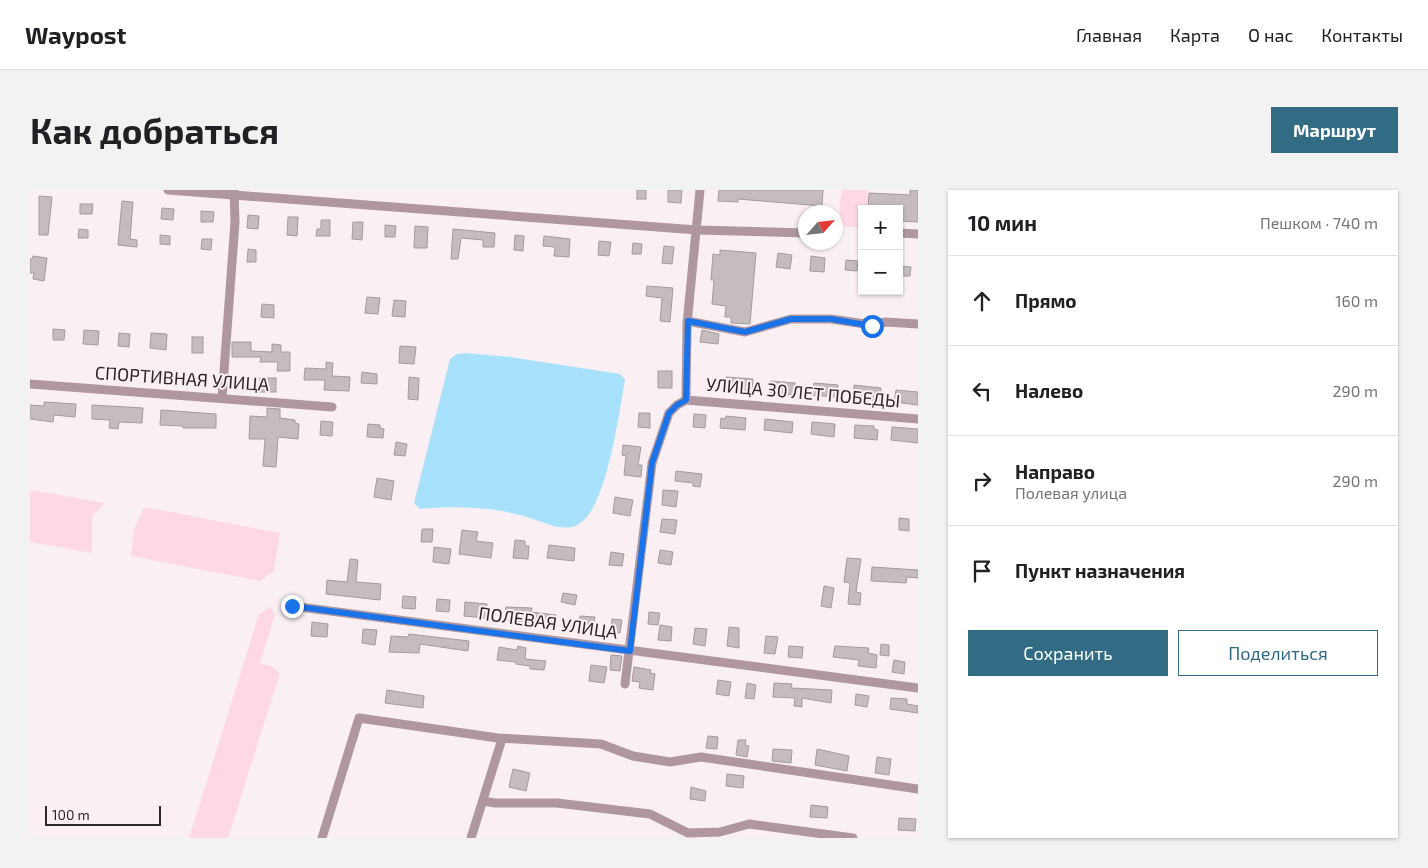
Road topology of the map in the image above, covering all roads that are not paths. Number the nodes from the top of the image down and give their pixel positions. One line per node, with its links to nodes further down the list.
1 (168, 190): 3 (street)
2 (700, 190): 4 (street)
3 (234, 192): 4 (street); 11 (street)
4 (697, 230): 5 (street); 8 (street)
5 (798, 233)
6 (903, 233): 7 (street)
7 (918, 234)
8 (688, 321): 9 (street); 12 (street)
9 (918, 324)
10 (30, 384): 11 (street, СПОРТИВНАЯ УЛИЦА)
11 (222, 398): 13 (street, СПОРТИВНАЯ УЛИЦА)
12 (686, 400): 14 (street, УЛИЦА 30 ЛЕТ ПОБЕДЫ); 16 (street)
13 (332, 407)
14 (918, 419)
15 (292, 606): 16 (street, ПОЛЕВАЯ УЛИЦА)
16 (630, 651): 17 (street); 18 (street, ПОЛЕВАЯ УЛИЦА)
17 (625, 684)
18 (918, 688)
19 (502, 739): 20 (street); 21 (street); 22 (street)
20 (918, 789)
21 (483, 801): 23 (street); 24 (street)
22 (322, 838)
23 (471, 838)
24 (853, 838)

